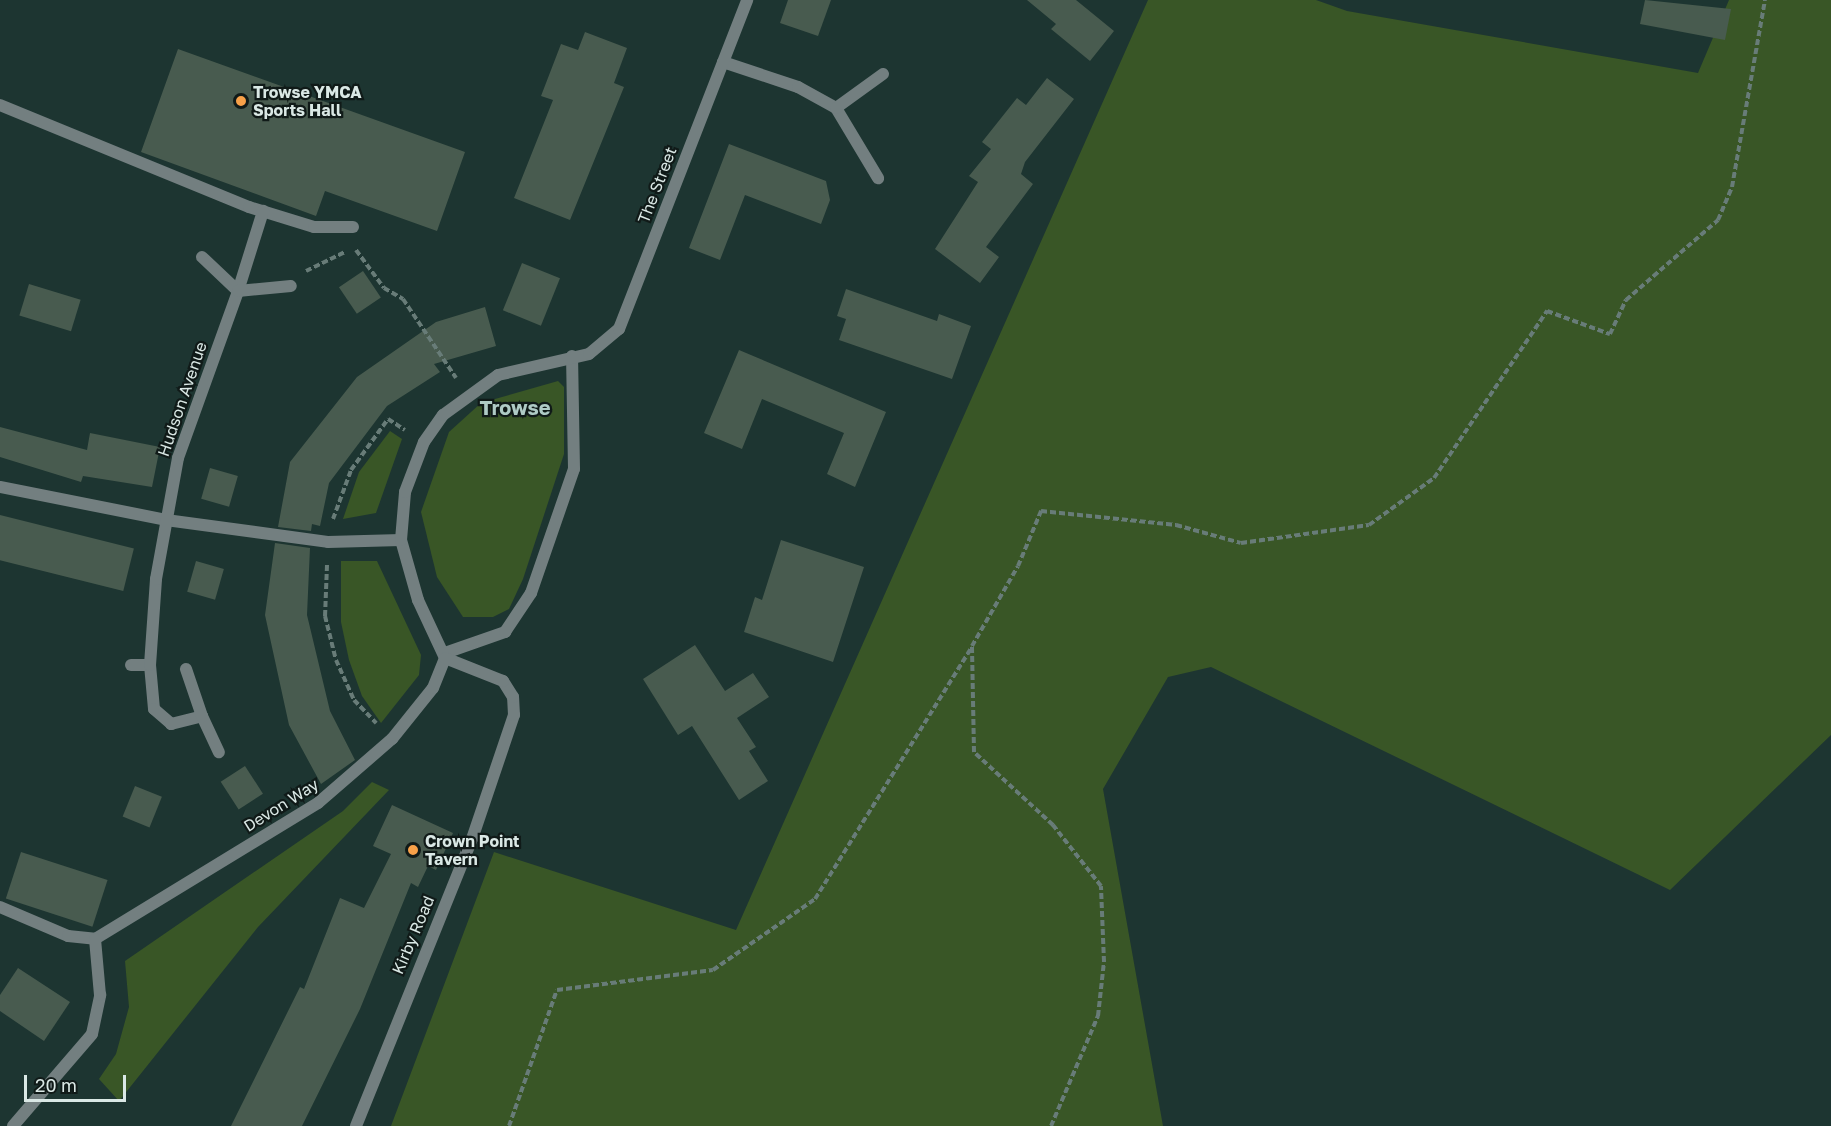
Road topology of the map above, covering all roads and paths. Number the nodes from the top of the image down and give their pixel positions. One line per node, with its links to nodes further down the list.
1 (747, 0): 3 (street, The Street)
2 (1765, 0): 18 (path)
3 (723, 62): 6 (street); 13 (street, The Street)
4 (883, 74): 6 (street)
5 (0, 105): 8 (street)
6 (836, 108): 7 (street)
7 (878, 178)
8 (263, 212): 9 (street); 12 (street, Hudson Avenue)
9 (353, 227)
10 (202, 257): 12 (street)
11 (291, 286): 12 (street); 14 (path)
12 (238, 291): 16 (street, Hudson Avenue)
13 (572, 356): 14 (street, The Street); 19 (street)
14 (466, 395): 17 (street, The Street)
15 (0, 487): 16 (street)
16 (166, 520): 17 (street); 21 (street, Hudson Avenue)
17 (401, 540): 19 (street)
18 (972, 646): 29 (path); 30 (path)
19 (445, 656): 26 (street, Devon Way); 28 (street, Kirby Road)
20 (131, 665): 21 (street)
21 (150, 665): 23 (street, Hudson Avenue)
22 (186, 669): 23 (street)
23 (202, 716): 24 (street)
24 (219, 752)
25 (0, 907): 26 (street)
26 (95, 939): 27 (street)
27 (13, 1126)
28 (356, 1126)
29 (509, 1126)
30 (1051, 1126)

